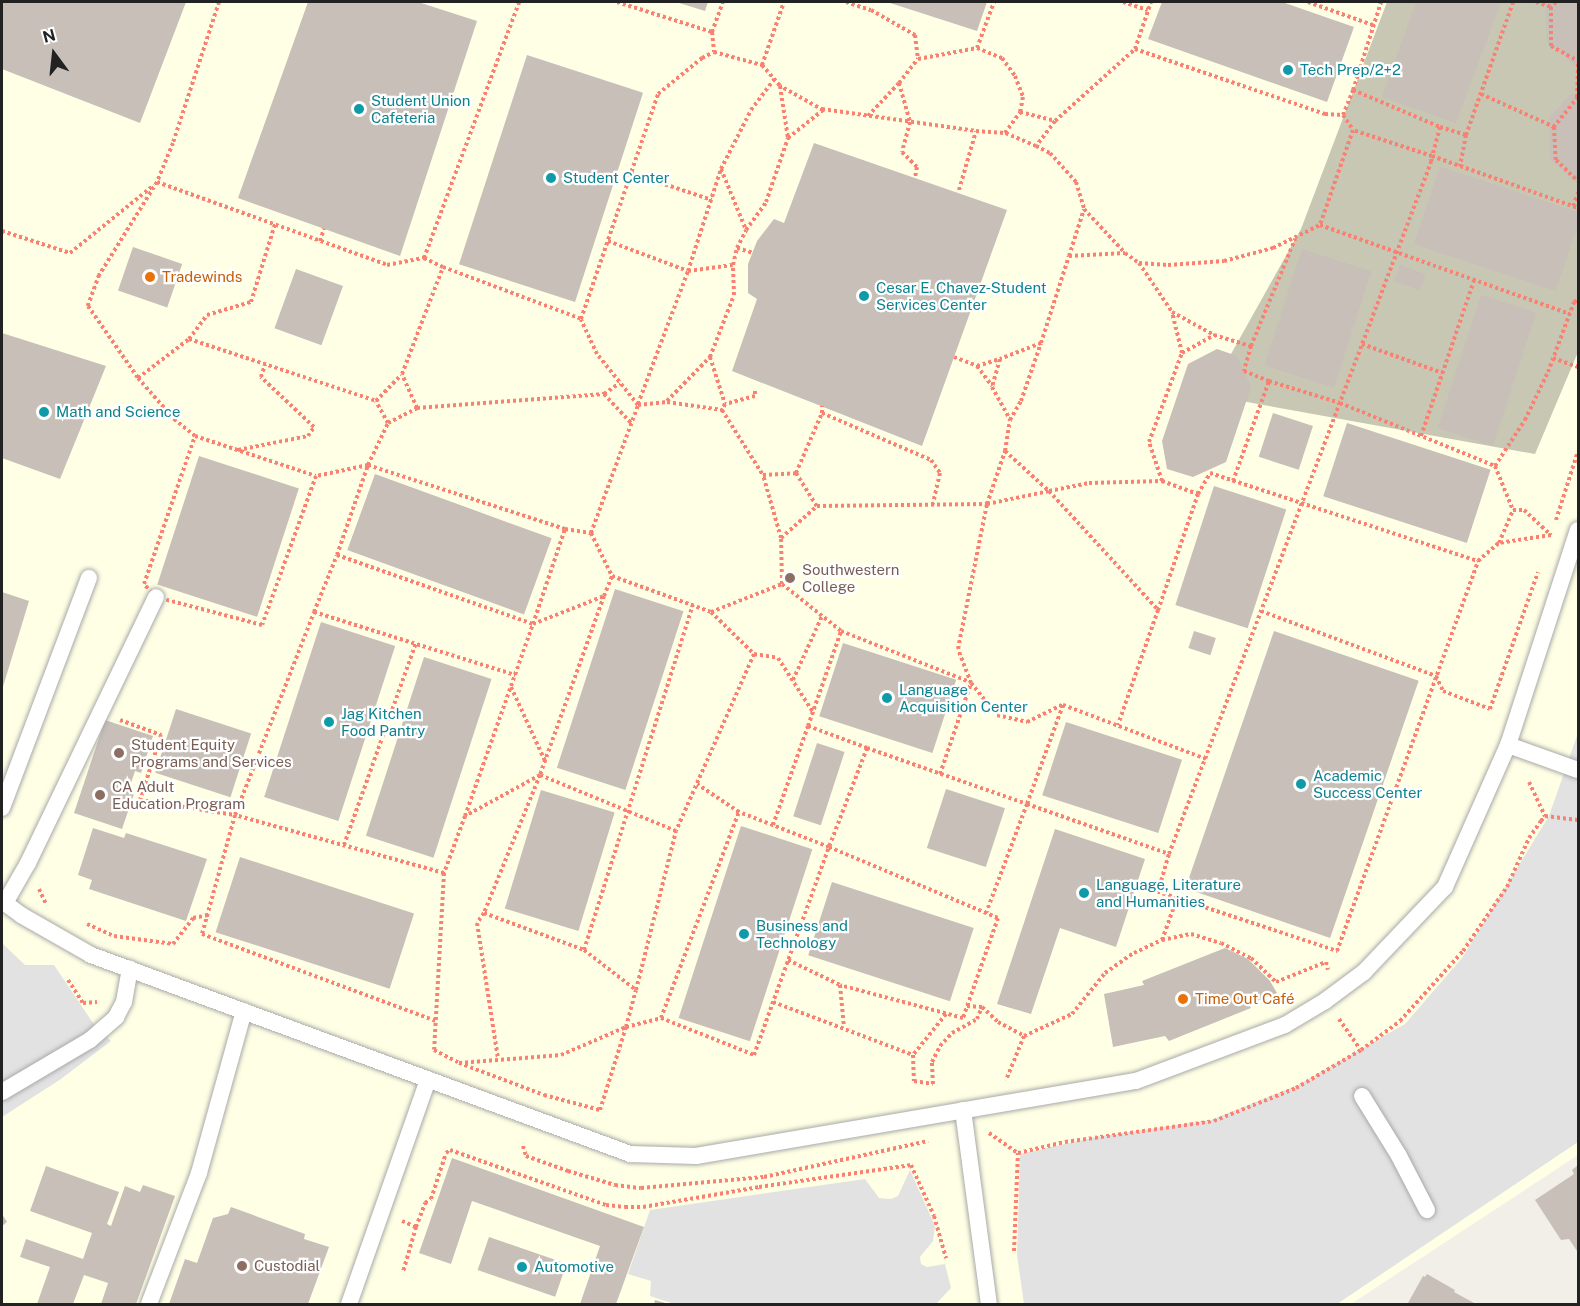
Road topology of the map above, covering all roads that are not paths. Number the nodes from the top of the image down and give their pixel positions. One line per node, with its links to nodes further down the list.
1 (1578, 530): 4 (lane)
2 (88, 578): 6 (lane)
3 (156, 597): 7 (lane)
4 (1508, 745): 5 (lane); 13 (lane)
5 (1578, 770)
6 (2, 808)
7 (3, 902): 8 (lane)
8 (129, 969): 9 (lane); 11 (lane)
9 (244, 1011): 10 (lane); 15 (lane)
10 (428, 1080): 13 (lane); 16 (lane)
11 (2, 1092)
12 (1362, 1096): 14 (lane)
13 (963, 1110): 17 (lane)
14 (1427, 1210)
15 (149, 1305)
16 (349, 1305)
17 (989, 1305)

